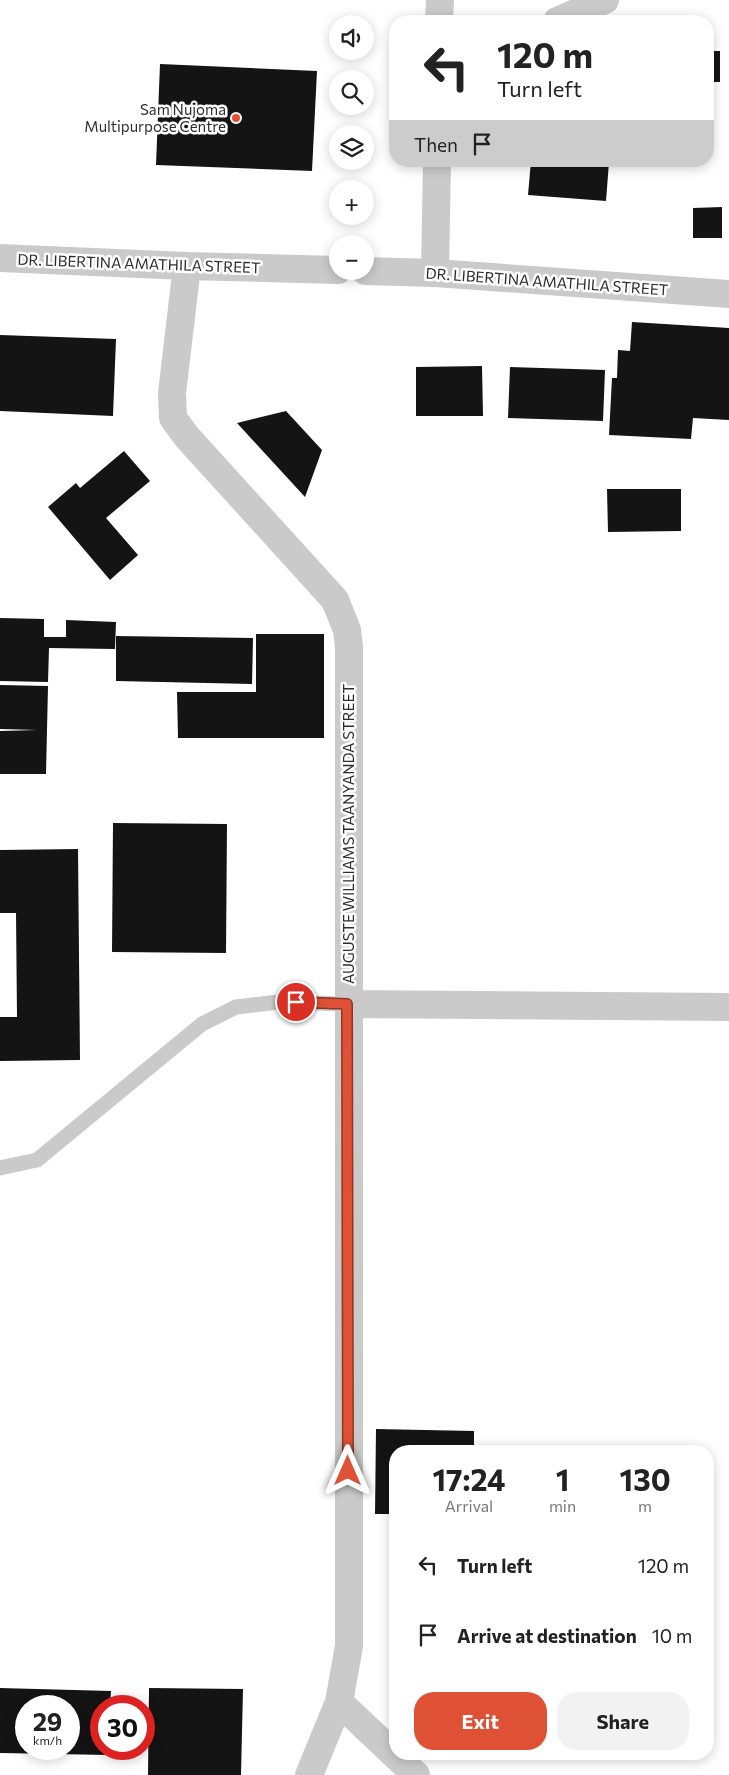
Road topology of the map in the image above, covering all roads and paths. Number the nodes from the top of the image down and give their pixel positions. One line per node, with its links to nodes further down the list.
1 (440, 0): 3 (street)
2 (605, 0): 4 (street)
3 (439, 15)
4 (571, 15)
5 (437, 167): 10 (street)
6 (0, 258): 7 (street, DR. LIBERTINA AMATHILA STREET)
7 (187, 266): 8 (street, DR. LIBERTINA AMATHILA STREET); 12 (street, AUGUSTE WILLIAMS TAANYANDA STREET)
8 (329, 270)
9 (374, 271): 10 (street, DR. LIBERTINA AMATHILA STREET)
10 (435, 273): 11 (street, DR. LIBERTINA AMATHILA STREET)
11 (729, 294)
12 (347, 1004): 13 (street); 14 (lane); 15 (street, AUGUSTE WILLIAMS TAANYANDA STREET)
13 (729, 1007)
14 (0, 1168)
15 (339, 1702): 16 (street); 18 (street, AUGUSTE WILLIAMS TAANYANDA STREET)
16 (389, 1749)
17 (400, 1760): 19 (street)
18 (309, 1775)
19 (416, 1775)

